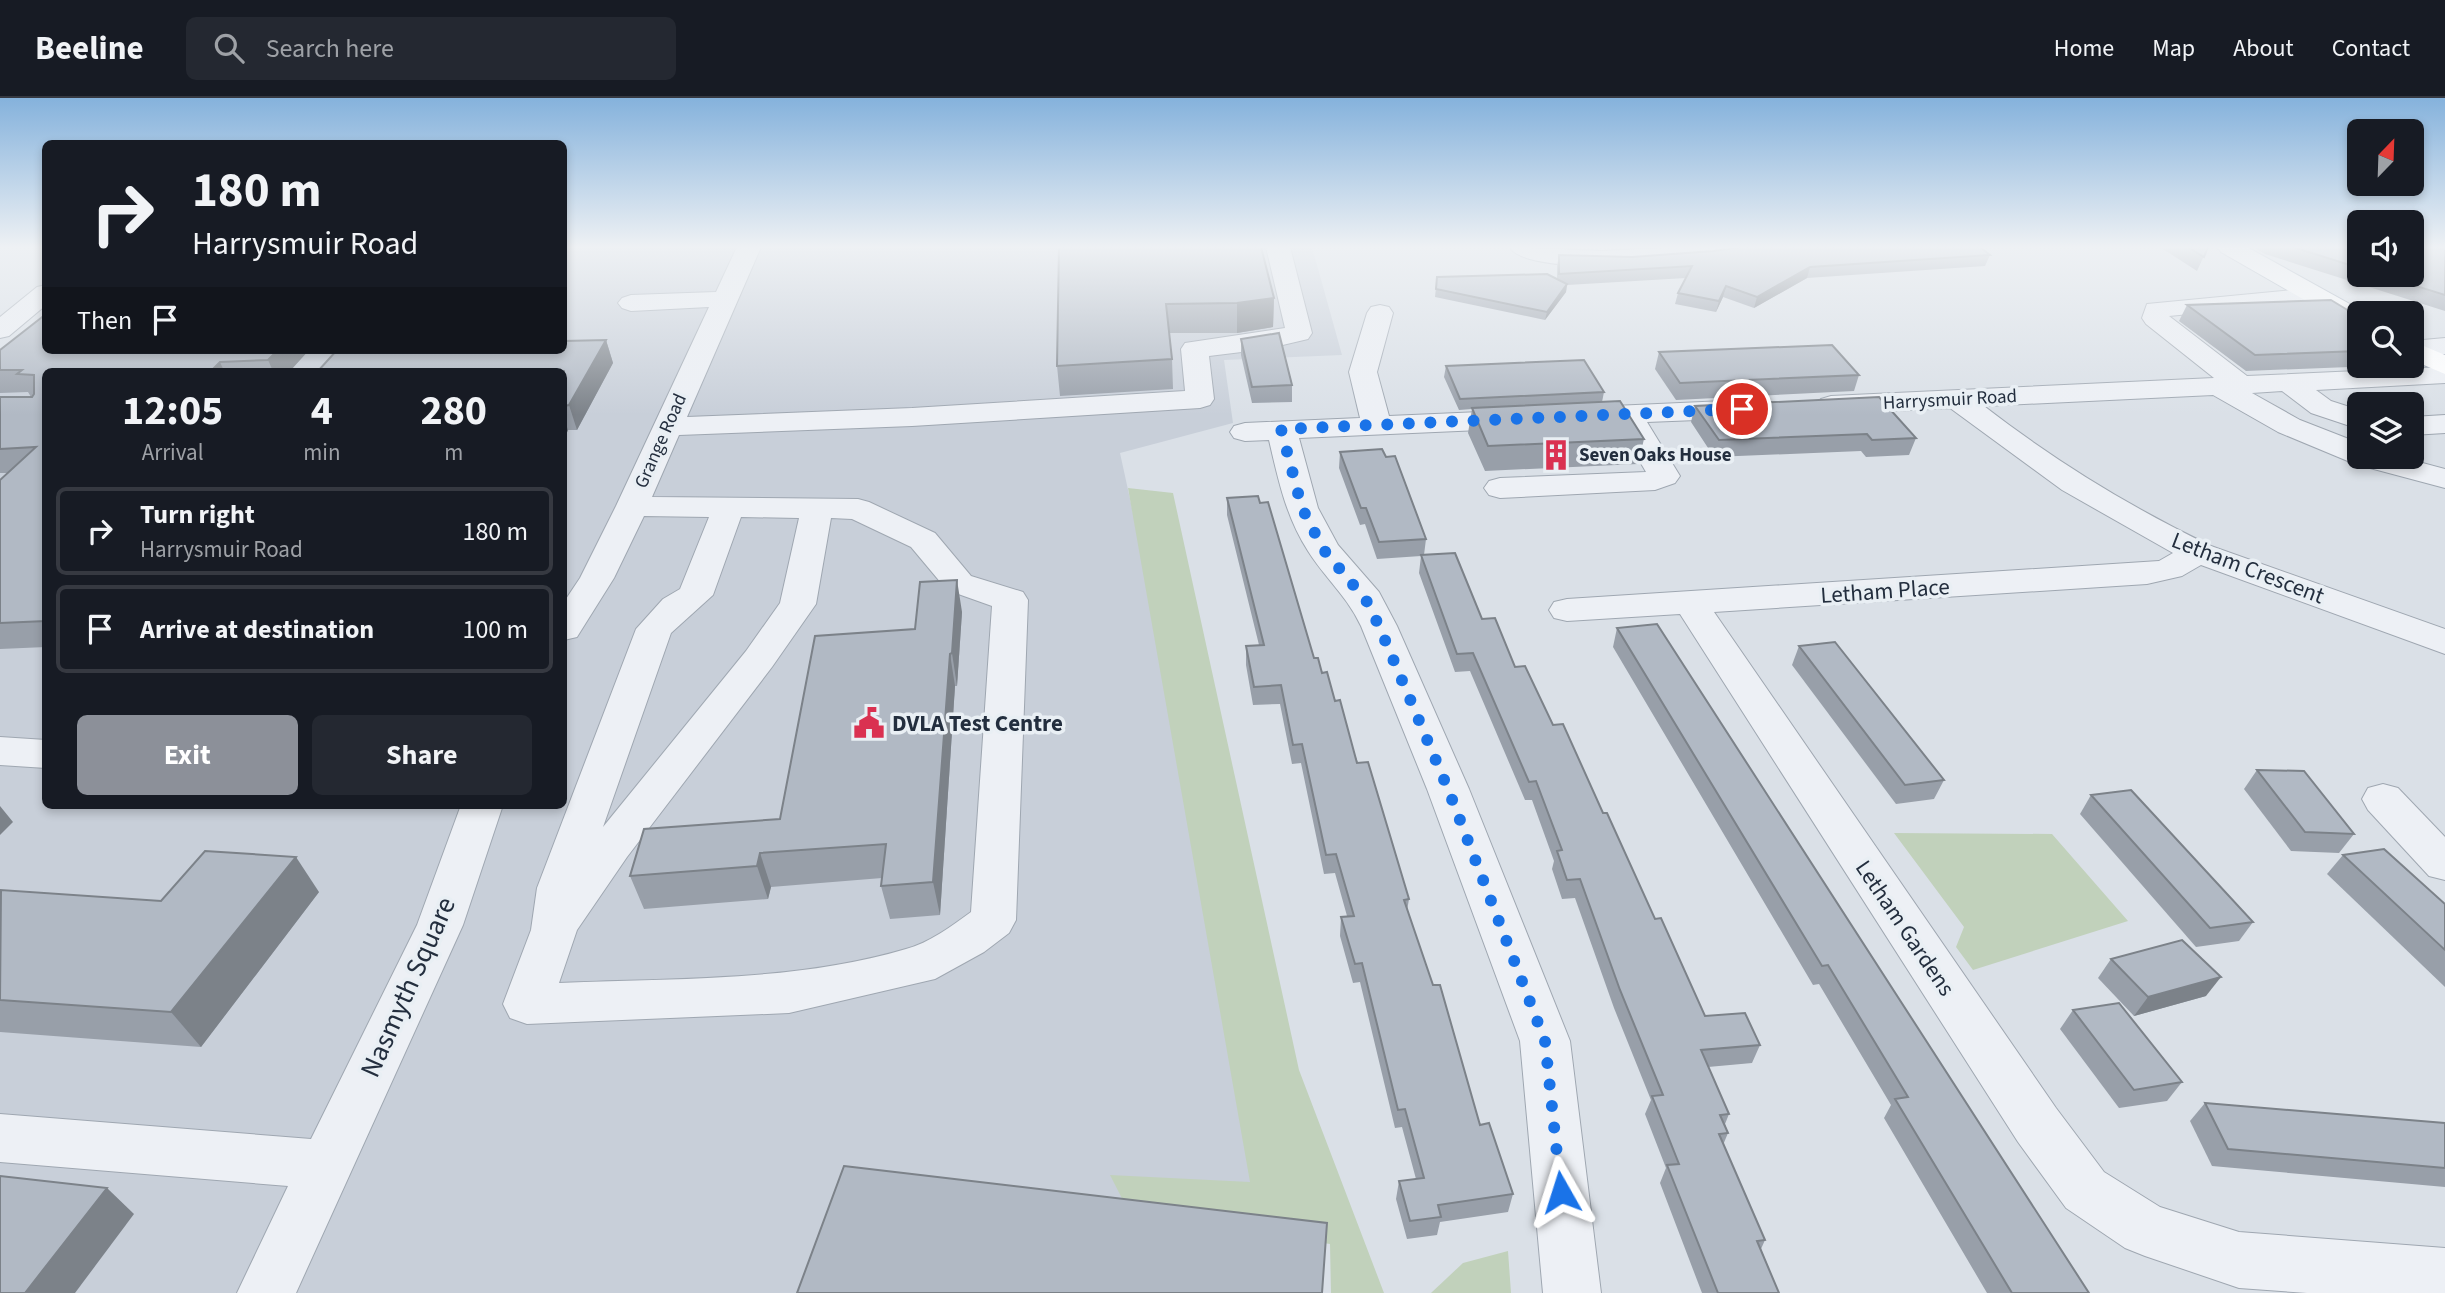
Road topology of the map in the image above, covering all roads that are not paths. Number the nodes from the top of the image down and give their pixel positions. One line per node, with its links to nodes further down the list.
1 (33, 303): 10 (street)
2 (631, 303): 3 (street)
3 (636, 303)
4 (723, 303): 26 (street, Grange Road)
5 (1292, 303): 26 (street)
6 (2232, 303): 17 (street)
7 (2327, 303): 9 (main road)
8 (1380, 313): 24 (street)
9 (2347, 314)
10 (0, 330)
11 (2445, 346): 12 (street)
12 (2424, 348)
13 (2424, 355): 14 (main road)
14 (2445, 366)
15 (2445, 375): 16 (street, Harrysmuir Road)
16 (2289, 383): 17 (street, Harrysmuir Road); 22 (street)
17 (2231, 386): 18 (street, Harrysmuir Road); 27 (street)
18 (1958, 400): 19 (street, Harrysmuir Road); 35 (street, Letham Crescent)
19 (1809, 406)
20 (1769, 408): 21 (street)
21 (1627, 413): 24 (street); 30 (street)
22 (2347, 415)
23 (2445, 424): 25 (street)
24 (1377, 425): 51 (street)
25 (2424, 425)
26 (668, 426): 31 (street, Grange Road)
27 (2347, 449)
28 (2409, 469): 29 (street)
29 (2445, 479)
30 (1500, 488)
31 (632, 506): 32 (street); 38 (street, Grange Road)
32 (729, 507): 33 (street); 39 (street)
33 (817, 509): 46 (street); 46 (street)
34 (690, 537): 39 (street)
35 (2199, 553): 36 (street, Letham Place); 40 (street, Letham Crescent)
36 (1691, 604): 37 (street, Letham Place); 49 (street, Letham Gardens)
37 (1567, 610)
38 (567, 624)
39 (654, 629): 46 (street)
40 (2445, 642)
41 (0, 751): 42 (street)
42 (42, 754)
43 (2382, 799): 45 (street)
44 (481, 809): 48 (street, Nasmyth Square)
45 (2445, 864)
46 (554, 930)
47 (0, 1138): 48 (street)
48 (327, 1165): 50 (street, Nasmyth Square)
49 (2445, 1276)
50 (266, 1293)
51 (1572, 1293)

